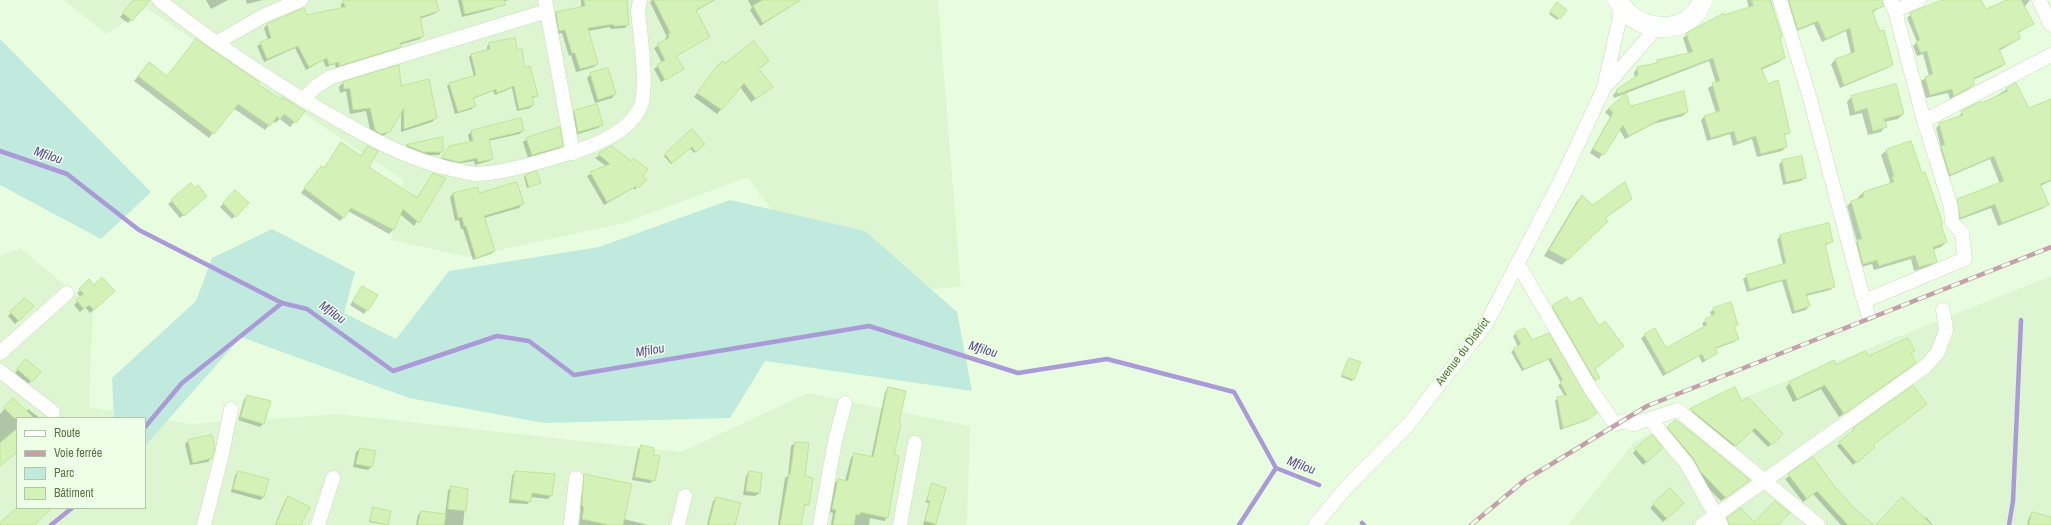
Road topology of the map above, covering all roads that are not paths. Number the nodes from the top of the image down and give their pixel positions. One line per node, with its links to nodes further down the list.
1 (159, 0): 13 (street)
2 (301, 0): 13 (street)
3 (640, 0): 18 (street)
4 (1780, 0): 17 (street)
5 (1919, 0): 10 (street)
6 (2039, 0): 11 (street)
7 (1703, 1): 12 (main road)
8 (1620, 4): 12 (main road); 15 (street, Avenue du District)
9 (546, 5): 16 (street); 18 (street)
10 (1892, 6): 17 (street)
11 (2051, 25)
12 (1657, 27): 15 (street, Avenue du District)
13 (216, 43): 16 (street)
14 (2051, 55): 17 (street)
15 (1604, 88): 19 (street, Avenue du District)
16 (303, 100): 18 (street)
17 (1924, 121)
18 (573, 153)
19 (1518, 264): 27 (street); 40 (street, Avenue du District)
20 (67, 293): 22 (street)
21 (1943, 310): 31 (street)
22 (0, 352)
23 (0, 371): 26 (street)
24 (845, 403): 38 (street)
25 (231, 409): 34 (street)
26 (54, 412)
27 (1650, 419): 31 (street); 33 (street)
28 (915, 443): 39 (street)
29 (333, 478): 35 (street)
30 (576, 478): 36 (street)
31 (1764, 480): 33 (street); 42 (street)
32 (685, 496): 37 (street)
33 (1719, 520): 41 (street)
34 (204, 525)
35 (318, 525)
36 (571, 525)
37 (678, 525)
38 (820, 525)
39 (900, 525)
40 (1315, 525)
41 (1702, 525)
42 (1818, 525)

